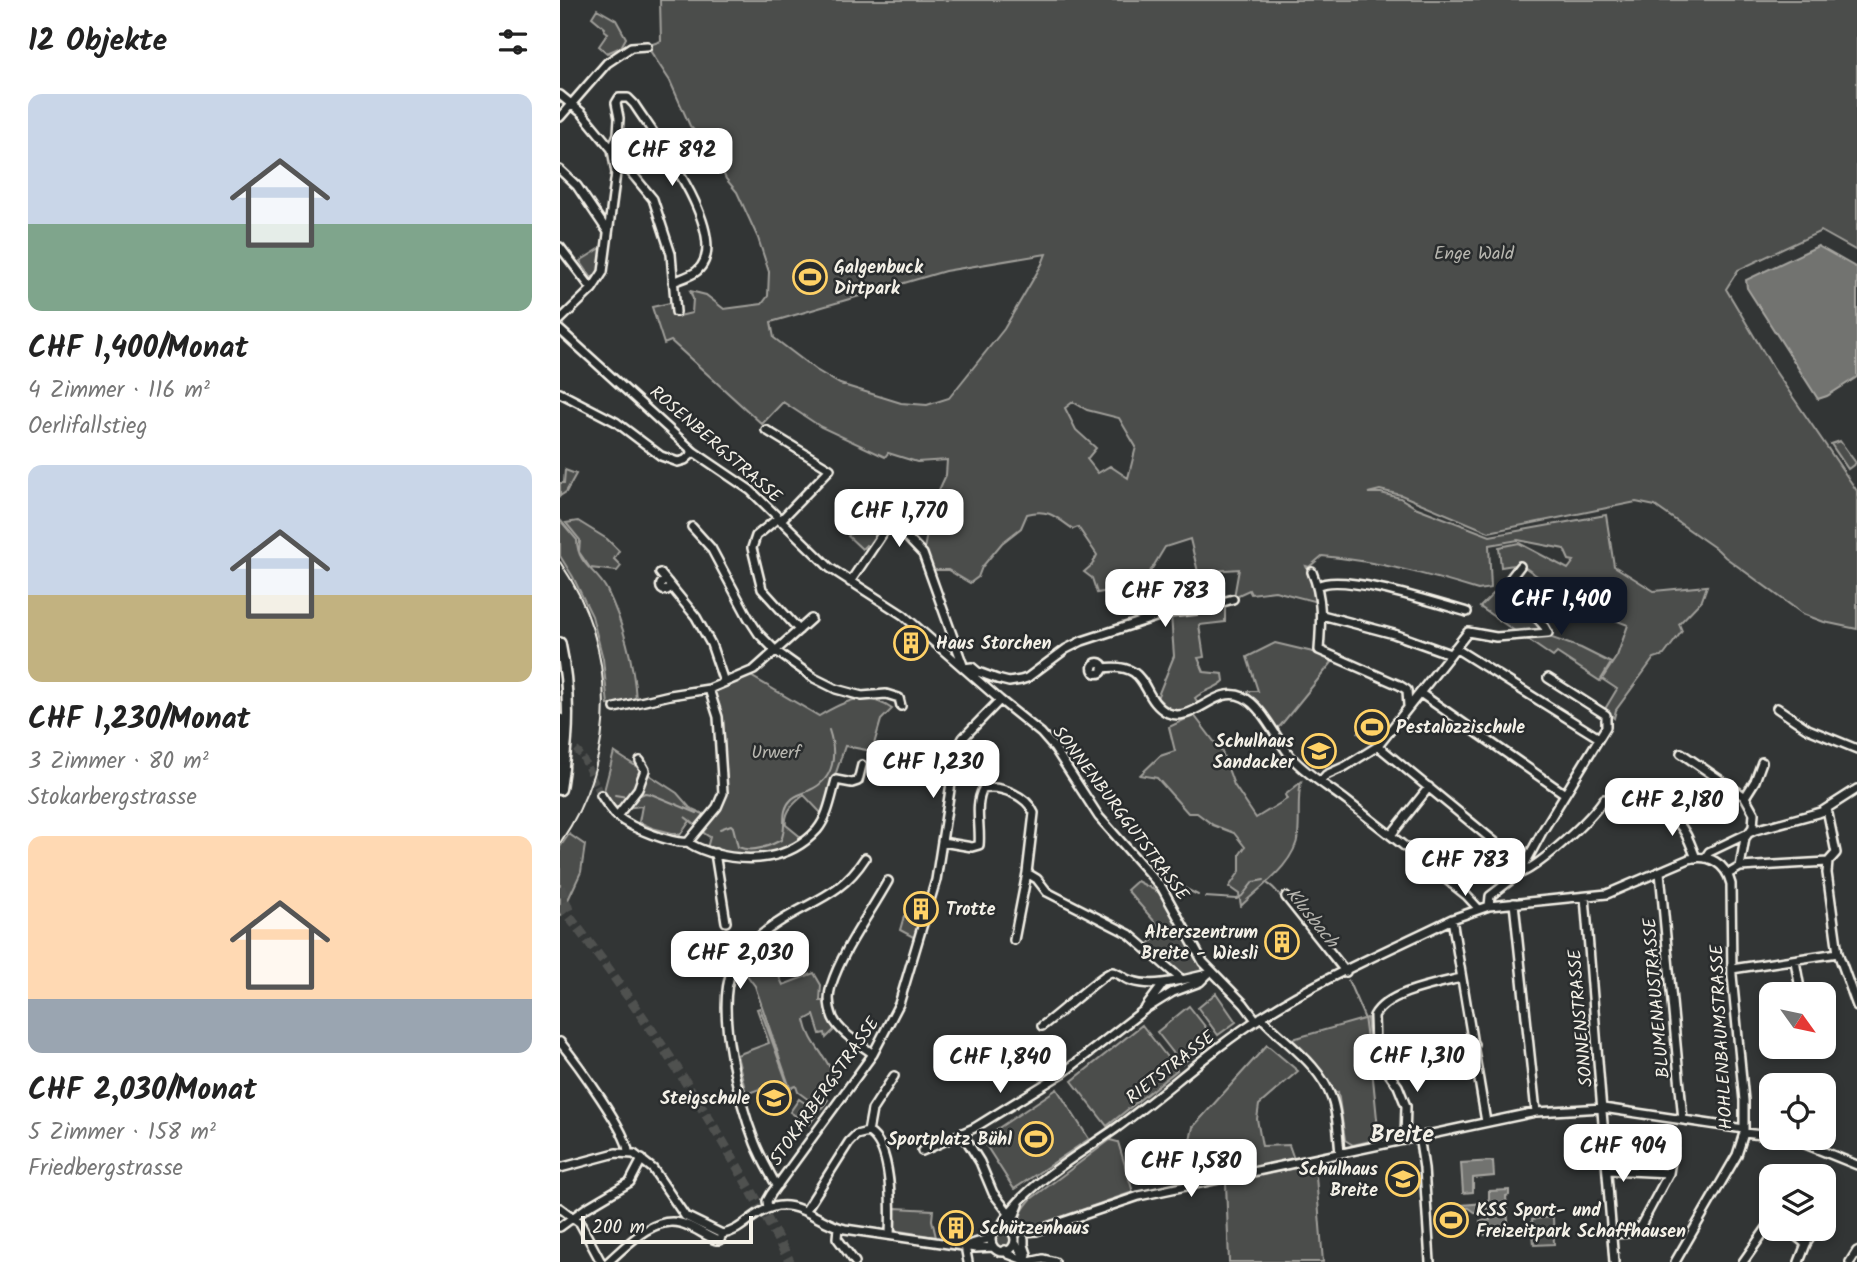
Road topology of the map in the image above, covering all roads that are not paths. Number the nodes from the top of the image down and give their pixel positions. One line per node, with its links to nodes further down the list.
1 (647, 46): 3 (street)
2 (560, 95): 3 (street)
3 (572, 104): 4 (street); 5 (street)
4 (560, 117)
5 (612, 149): 7 (street); 9 (street); 9 (street)
6 (560, 170): 7 (street)
7 (608, 232): 10 (street)
8 (560, 247): 10 (street)
9 (673, 282): 11 (street)
10 (592, 289): 12 (street)
11 (676, 312)
12 (560, 320)
13 (560, 330): 16 (street, ROSENBERGSTRASSE)
14 (560, 393): 16 (street)
15 (766, 430): 17 (street)
16 (694, 452): 17 (street, ROSENBERGSTRASSE)
17 (779, 520): 22 (street, ROSENBERGSTRASSE); 28 (street)
18 (692, 527): 30 (street)
19 (1520, 566): 31 (street)
20 (1312, 572): 23 (street)
21 (660, 573): 36 (street)
22 (850, 582): 33 (street); 33 (street)
23 (1318, 586): 25 (street); 26 (street)
24 (1233, 599): 33 (street)
25 (1467, 612)
26 (1322, 615): 31 (street); 38 (street)
27 (811, 619): 28 (street)
28 (799, 630): 30 (street)
29 (560, 643): 32 (main road)
30 (776, 651): 36 (street); 41 (street)
31 (1452, 651): 39 (street); 47 (street)
32 (561, 653): 49 (main road)
33 (964, 668): 40 (street)
34 (1103, 668): 56 (street)
35 (1548, 678): 47 (street)
36 (724, 682): 37 (street)
37 (709, 689): 43 (street); 67 (street)
38 (1407, 690): 39 (street); 42 (street)
39 (1421, 693): 42 (street); 60 (street)
40 (1000, 701): 68 (street, STOKARBERGSTRASSE); 91 (street, SONNENBURGGUTSTRASSE)
41 (901, 706)
42 (1408, 707): 48 (street)
43 (615, 708)
44 (1777, 708): 50 (street)
45 (560, 719): 46 (main road)
46 (560, 726): 49 (main road)
47 (1599, 738): 60 (street)
48 (1378, 746): 56 (street); 57 (street)
49 (571, 748): 55 (main road)
50 (1857, 749)
51 (1681, 753): 62 (street)
52 (640, 761): 64 (street)
53 (1762, 762): 62 (street)
54 (862, 765): 69 (street)
55 (563, 768): 58 (highway)
56 (1317, 778): 66 (street)
57 (1429, 787): 66 (street); 75 (street)
58 (560, 789)
59 (1857, 789): 63 (street)
60 (1565, 794): 75 (street)
61 (601, 795): 64 (street)
62 (1745, 797): 65 (street)
63 (1827, 809): 65 (street); 73 (street)
64 (617, 816): 67 (street)
65 (1749, 833): 72 (street); 74 (street)
66 (1391, 835): 84 (street)
67 (688, 842): 69 (street)
68 (942, 842): 77 (street); 103 (street, STOKARBERGSTRASSE)
69 (715, 853): 86 (street)
70 (865, 858): 126 (street)
71 (1696, 858): 72 (street); 75 (street); 76 (street, RIETSTRASSE)
72 (1705, 858): 78 (street)
73 (1828, 862): 74 (street); 88 (street)
74 (1740, 867): 78 (street)
75 (1522, 869): 83 (street)
76 (1661, 872): 81 (street, RIETSTRASSE); 108 (street, BLUMENAUSTRASSE)
77 (1027, 873): 87 (street); 94 (street)
78 (1728, 874): 90 (street, HOHLENBAUMSTRASSE)
79 (888, 881): 103 (street)
80 (1286, 897): 92 (street)
81 (1585, 897): 82 (street, RIETSTRASSE); 106 (street, SONNENSTRASSE)
82 (1514, 903): 83 (street, RIETSTRASSE); 107 (street)
83 (1489, 905): 84 (street, RIETSTRASSE)
84 (1478, 908): 85 (street, RIETSTRASSE)
85 (1452, 919): 92 (street, RIETSTRASSE); 93 (street)
86 (726, 922)
87 (1014, 940)
88 (1838, 953): 89 (street); 97 (street)
89 (1795, 961): 90 (street); 95 (street)
90 (1732, 969): 110 (street, HOHLENBAUMSTRASSE)
91 (1210, 972): 94 (street); 98 (street); 99 (street, SONNENBURGGUTSTRASSE)
92 (1346, 972): 99 (street, RIETSTRASSE)
93 (1461, 978): 102 (street); 104 (street)
94 (1182, 980): 96 (street)
95 (1799, 982)
96 (1164, 983): 98 (street); 100 (street)
97 (1857, 1006)
98 (1144, 1010): 112 (street)
99 (1259, 1019): 120 (street, SONNENBURGGUTSTRASSE); 127 (street, RIETSTRASSE)
100 (1042, 1026)
101 (560, 1042): 119 (street)
102 (1474, 1044): 104 (street); 109 (street)
103 (873, 1054): 126 (street, STOKARBERGSTRASSE)
104 (1381, 1063): 116 (street)
105 (894, 1076): 111 (street)
106 (1603, 1108): 107 (street); 108 (street); 124 (street, SONNENSTRASSE)
107 (1536, 1112): 109 (street)
108 (1683, 1120): 110 (street)
109 (1486, 1122): 114 (street)
110 (1744, 1131): 113 (street); 158 (street, HOHLENBAUMSTRASSE)
111 (868, 1132): 130 (street); 139 (street)
112 (962, 1133): 118 (street); 131 (street)
113 (1759, 1134)
114 (1419, 1136): 116 (street); 156 (street)
115 (1670, 1138): 125 (street)
116 (1405, 1139): 120 (street)
117 (1820, 1150): 122 (street)
118 (922, 1151)
119 (628, 1153): 121 (street); 123 (street)
120 (1340, 1153): 136 (street)
121 (642, 1159): 132 (street); 137 (street)
122 (1857, 1165)
123 (560, 1168)
124 (1608, 1170): 125 (street); 138 (street, SONNENSTRASSE)
125 (1669, 1173): 138 (street)
126 (778, 1185): 129 (street, STOKARBERGSTRASSE)
127 (1021, 1200): 131 (street, RIETSTRASSE); 140 (street)
128 (560, 1208): 132 (street)
129 (768, 1208): 130 (street); 137 (street)
130 (806, 1210): 134 (street)
131 (1008, 1212): 135 (street)
132 (573, 1217): 133 (street); 151 (street)
133 (560, 1227)
134 (838, 1227): 139 (street); 153 (street)
135 (1000, 1229): 140 (street); 145 (street)
136 (1036, 1231): 140 (street); 141 (street)
137 (722, 1234): 152 (street)
138 (1612, 1234): 157 (street, SONNENSTRASSE)
139 (890, 1235): 147 (street)
140 (1014, 1237): 141 (street); 148 (street); 150 (street)
141 (1024, 1239): 150 (street)
142 (1759, 1239): 159 (street)
143 (1802, 1241): 146 (street)
144 (1808, 1241): 146 (street)
145 (992, 1243): 147 (street); 148 (street)
146 (1806, 1244): 160 (street)
147 (965, 1246): 154 (street)
148 (1004, 1250): 150 (street)
149 (1857, 1251): 161 (street)
150 (1029, 1260): 155 (street)
151 (601, 1262)
152 (608, 1262)
153 (855, 1262)
154 (968, 1262)
155 (1055, 1262)
156 (1430, 1262)
157 (1614, 1262)
158 (1675, 1262)
159 (1743, 1262)
160 (1799, 1262)
161 (1850, 1262)

